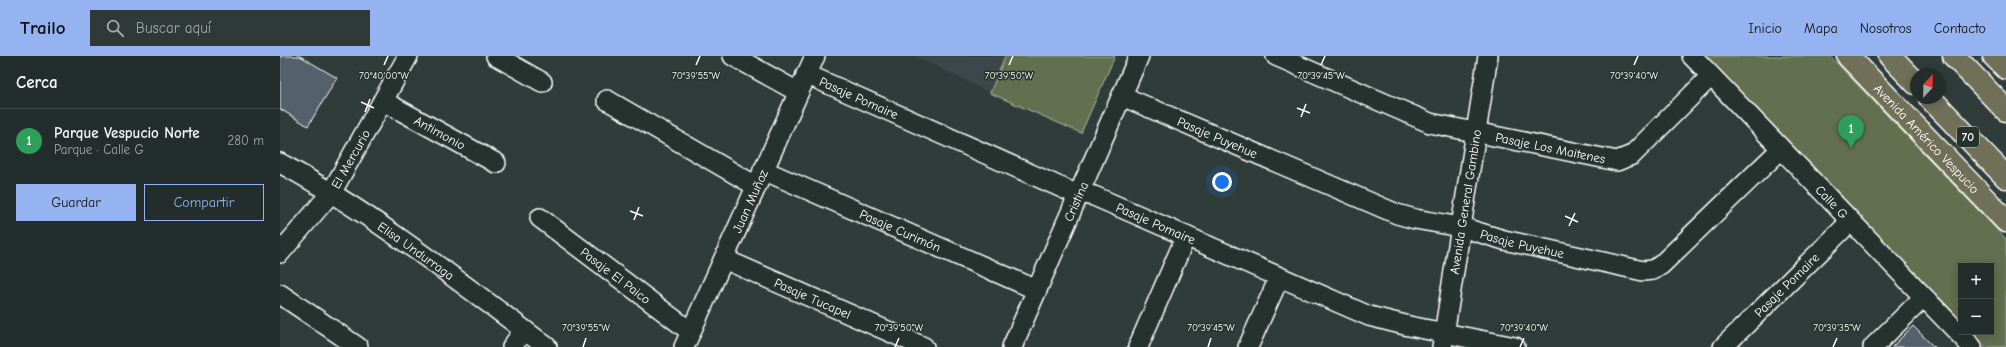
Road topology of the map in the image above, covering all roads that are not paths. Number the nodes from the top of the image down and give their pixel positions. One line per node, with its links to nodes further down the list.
1 (408, 56): 21 (street, El Mercurio)
2 (496, 56): 17 (street)
3 (733, 56): 18 (street)
4 (815, 56): 14 (street, Juan Muñoz)
5 (1139, 56): 19 (street, Cristina)
6 (1276, 56): 24 (street, Pasaje Los Maitenes)
7 (1488, 56): 24 (street, Avenida General Gambino)
8 (1692, 56): 15 (street, Calle G)
9 (1848, 56): 33 (main road, Avenida Américo Vespucio)
10 (1890, 56): 16 (main road)
11 (1954, 56): 23 (main road)
12 (1994, 56): 13 (main road)
13 (2006, 68)
14 (806, 74): 18 (street, Juan Muñoz); 31 (street, Pasaje Pomaire)
15 (1711, 76): 24 (street, Pasaje Los Maitenes); 25 (street, Calle G)
16 (1910, 77)
17 (542, 82)
18 (798, 92): 29 (street, Juan Muñoz)
19 (1122, 96): 31 (street, Cristina); 35 (street, Pasaje Puyehue)
20 (607, 100): 29 (street, Pasaje Curimón)
21 (383, 101): 27 (street, Antimonio); 30 (street, El Mercurio)
22 (1936, 104): 28 (main road, 70)
23 (2006, 110)
24 (1476, 133): 35 (street, Avenida General Gambino)
25 (1780, 150): 34 (street, Calle G); 35 (street, Pasaje Puyehue)
26 (280, 163): 30 (street, Elisa Undurraga)
27 (496, 163)
28 (2006, 177)
29 (760, 178): 38 (street, Juan Muñoz); 40 (street, Pasaje Curimón)
30 (332, 193): 37 (street, El Mercurio); 43 (street, Elisa Undurraga)
31 (1079, 193): 36 (street, Pasaje Pomaire); 40 (street, Cristina)
32 (540, 218): 45 (street, Pasaje El Paico)
33 (2006, 221)
34 (1850, 222): 42 (street, Calle G); 54 (street, Pasaje Pomaire)
35 (1461, 227): 44 (street, Avenida General Gambino)
36 (1186, 236): 39 (street, Pasaje Pomaire); 51 (street)
37 (280, 253)
38 (724, 259): 45 (street, Juan Muñoz); 49 (street, Pasaje Tucapel)
39 (1279, 278): 44 (street, Pasaje Pomaire); 52 (street)
40 (1037, 290): 50 (street, Cristina)
41 (280, 294): 46 (street)
42 (1924, 298): 55 (street); 56 (street, Calle G)
43 (524, 330): 47 (street); 48 (street, Elisa Undurraga)
44 (1443, 339): 53 (street, Pasaje Pomaire)
45 (688, 343)
46 (358, 347)
47 (512, 347)
48 (547, 347)
49 (924, 347)
50 (1012, 347)
51 (1138, 347)
52 (1248, 347)
53 (1515, 347)
54 (1723, 347)
55 (1873, 347)
56 (1972, 347)

